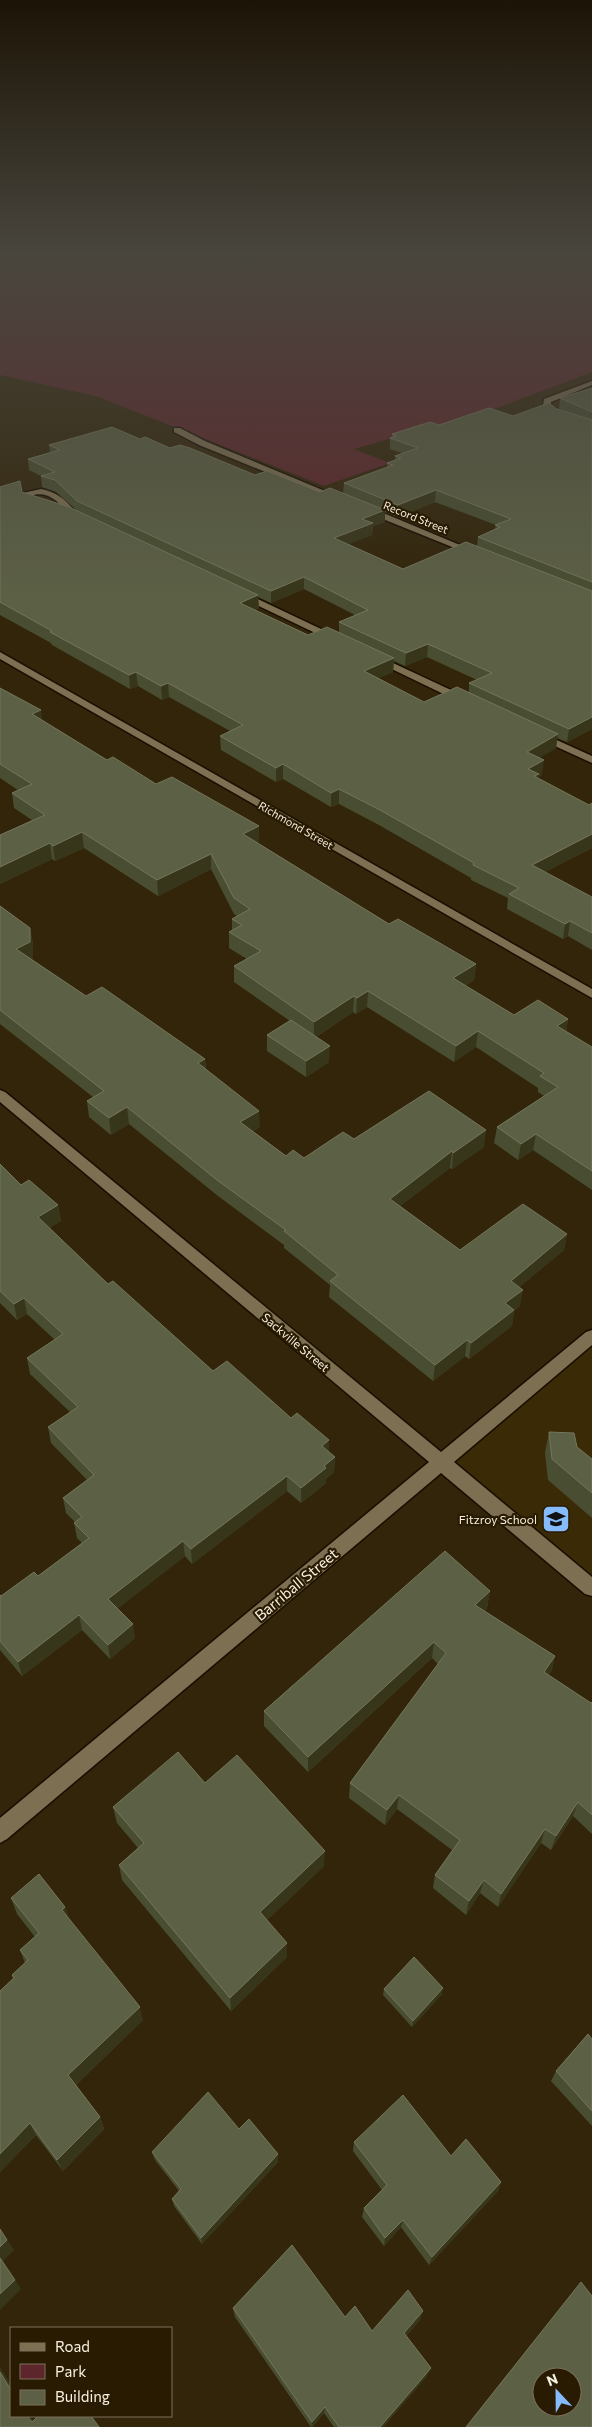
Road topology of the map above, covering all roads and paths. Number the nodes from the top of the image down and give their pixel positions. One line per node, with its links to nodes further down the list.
1 (592, 382): 2 (street)
2 (592, 428)
3 (177, 430): 4 (street)
4 (347, 501)
5 (356, 505): 8 (street, Record Street)
6 (47, 509): 7 (street)
7 (60, 512)
8 (483, 556)
9 (235, 592): 10 (street)
10 (342, 642)
11 (0, 655): 16 (street, Richmond Street)
12 (369, 655): 13 (street)
13 (476, 705)
14 (530, 730): 15 (street)
15 (592, 760)
16 (592, 994)
17 (0, 1095): 19 (street, Sackville Street)
18 (592, 1336): 19 (street, Barriball Street)
19 (442, 1462): 20 (street, Sackville Street); 21 (street, Barriball Street)
20 (592, 1588)
21 (0, 1832)

